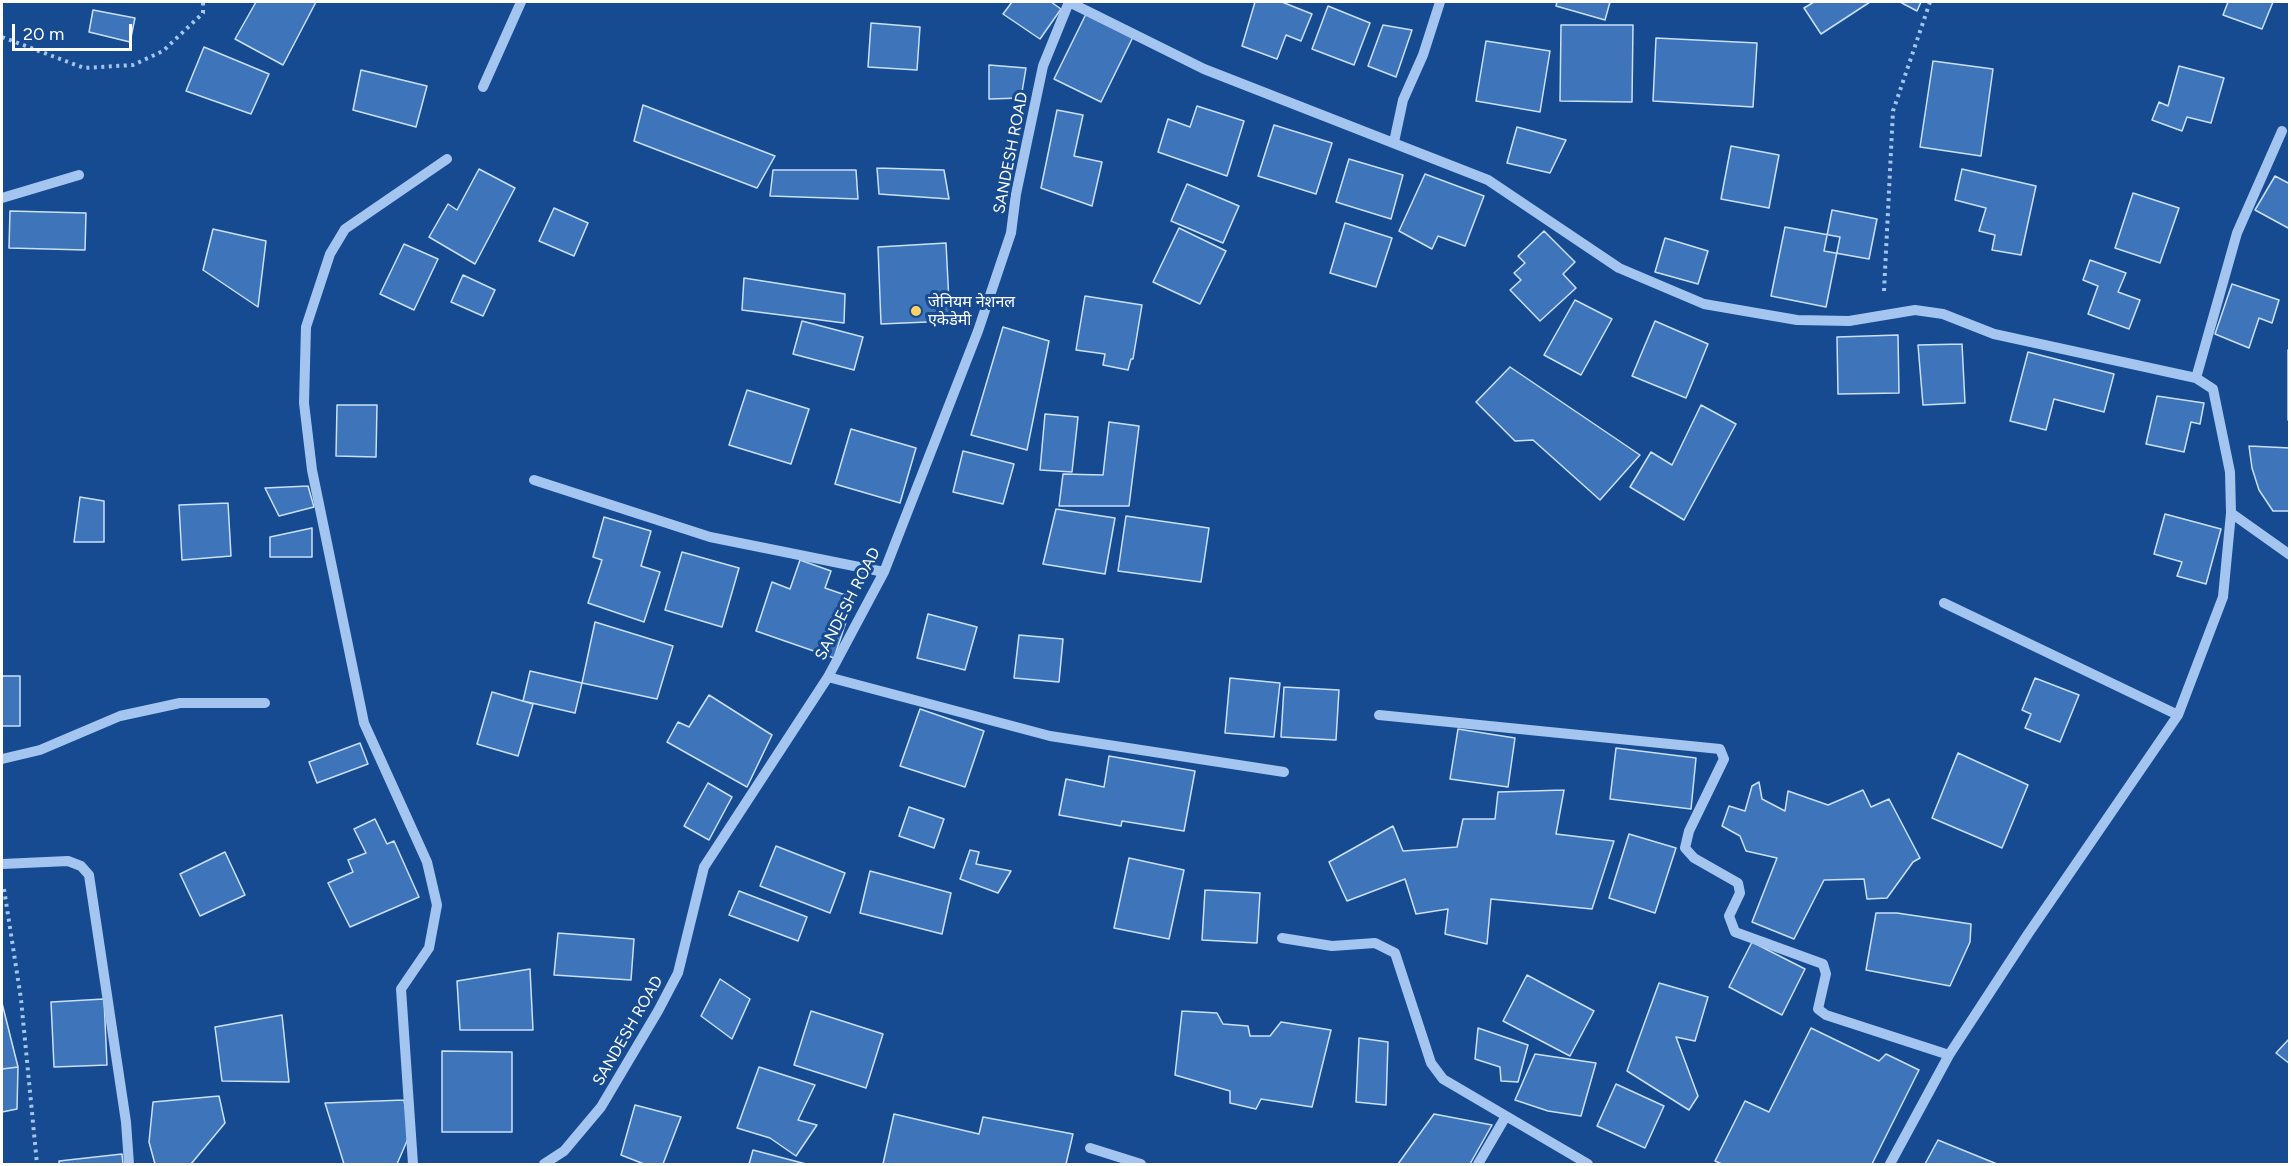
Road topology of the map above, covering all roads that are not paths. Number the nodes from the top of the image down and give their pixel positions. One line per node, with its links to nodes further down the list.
1 (521, 2): 4 (street)
2 (1069, 2): 6 (street); 14 (street, SANDESH ROAD)
3 (1440, 2): 6 (street)
4 (483, 87)
5 (2282, 131): 10 (street)
6 (1394, 142): 10 (street)
7 (447, 159): 29 (street)
8 (79, 175): 9 (street)
9 (2, 198)
10 (2196, 378): 12 (street)
11 (534, 480): 14 (street)
12 (2231, 513): 13 (street); 19 (street)
13 (2289, 555)
14 (884, 572): 16 (street, SANDESH ROAD)
15 (1944, 603): 19 (street)
16 (828, 677): 21 (street); 30 (street, SANDESH ROAD)
17 (265, 703): 20 (street)
18 (1379, 715): 24 (street)
19 (2178, 715): 24 (street)
20 (2, 759)
21 (1284, 772)
22 (2, 864): 28 (street)
23 (1282, 938): 25 (street)
24 (1949, 1055): 34 (street)
25 (1506, 1116): 32 (street); 33 (street)
26 (1090, 1148): 27 (street)
27 (1128, 1162): 31 (street)
28 (129, 1164)
29 (413, 1164)
30 (544, 1164)
31 (1141, 1164)
32 (1478, 1164)
33 (1588, 1164)
34 (1890, 1164)

